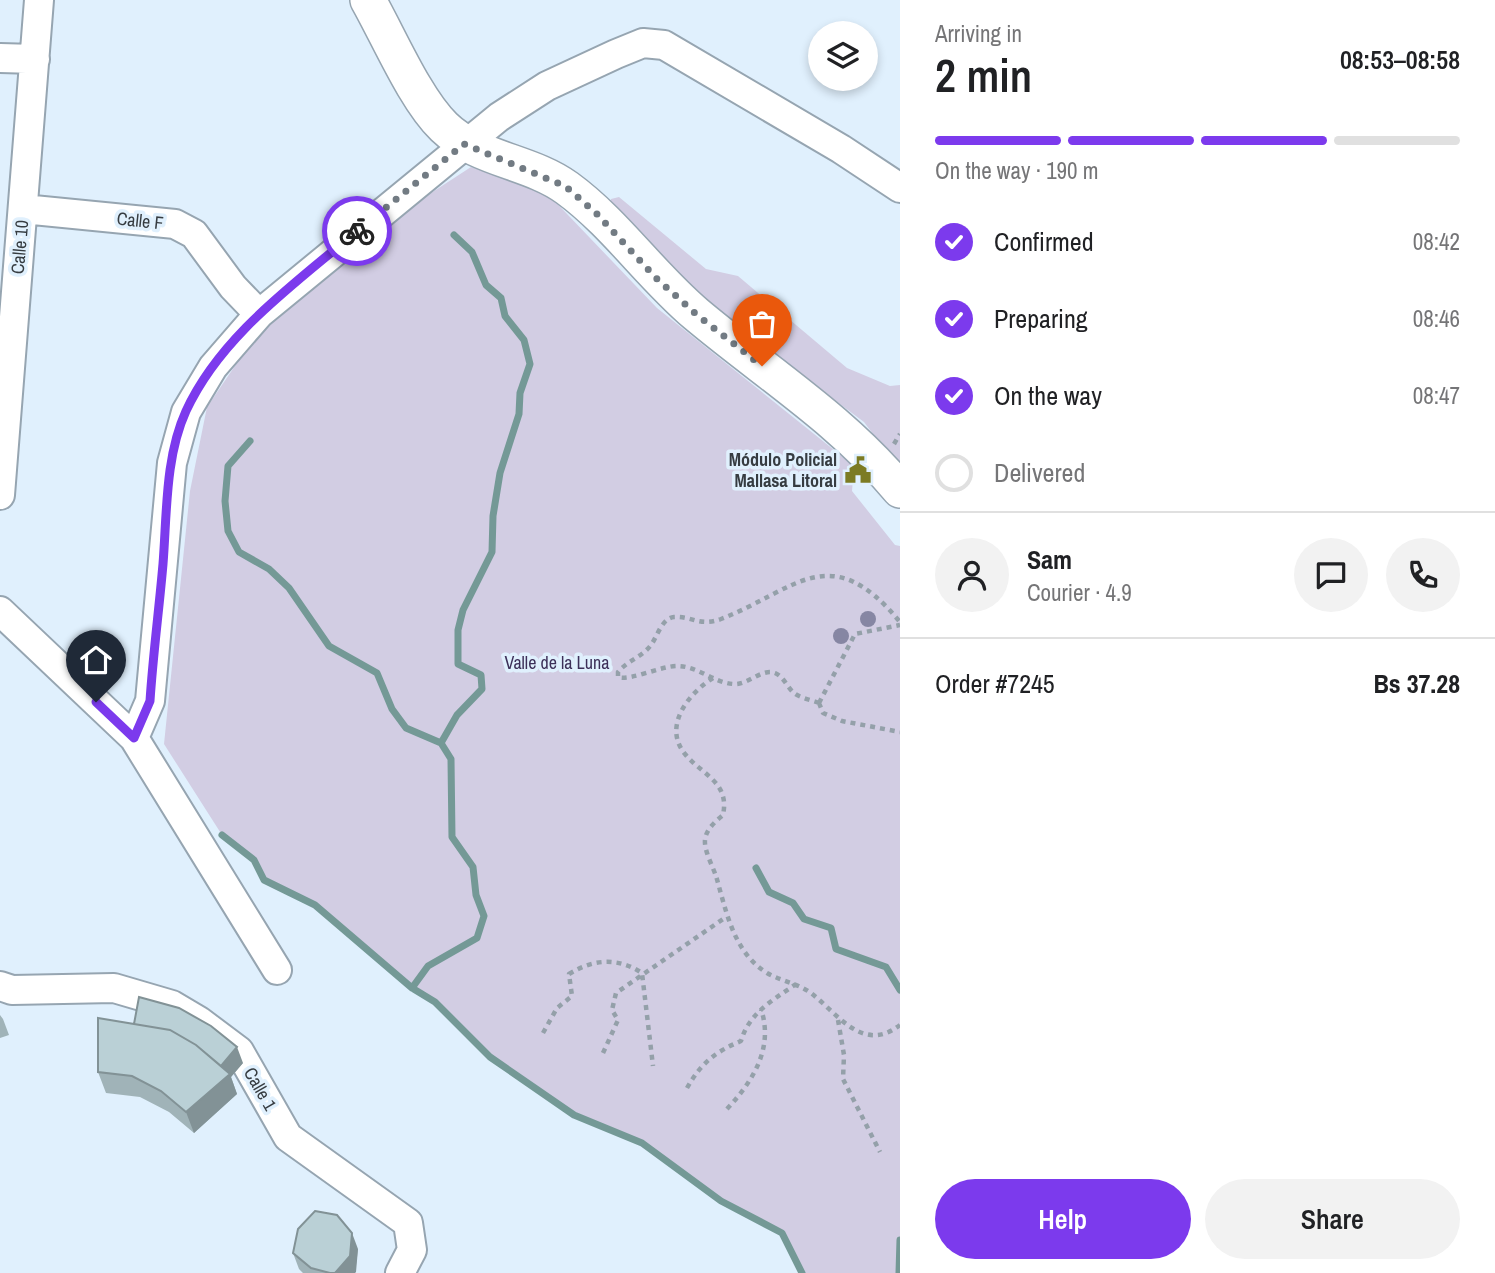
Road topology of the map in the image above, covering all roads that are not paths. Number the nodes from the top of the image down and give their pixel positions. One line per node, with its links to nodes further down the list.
1 (39, 0): 4 (street, Calle 10)
2 (373, 2): 5 (main road)
3 (0, 58): 4 (street)
4 (35, 59): 7 (street, Calle 10)
5 (464, 144): 6 (street); 8 (street); 9 (main road)
6 (900, 188)
7 (23, 209): 8 (street, Calle F); 10 (street, Calle 10)
8 (259, 314): 12 (street)
9 (899, 488)
10 (0, 495)
11 (0, 611): 12 (street)
12 (134, 738): 13 (street)
13 (277, 970)
14 (0, 986): 15 (street, Calle 1)
15 (400, 1273)

